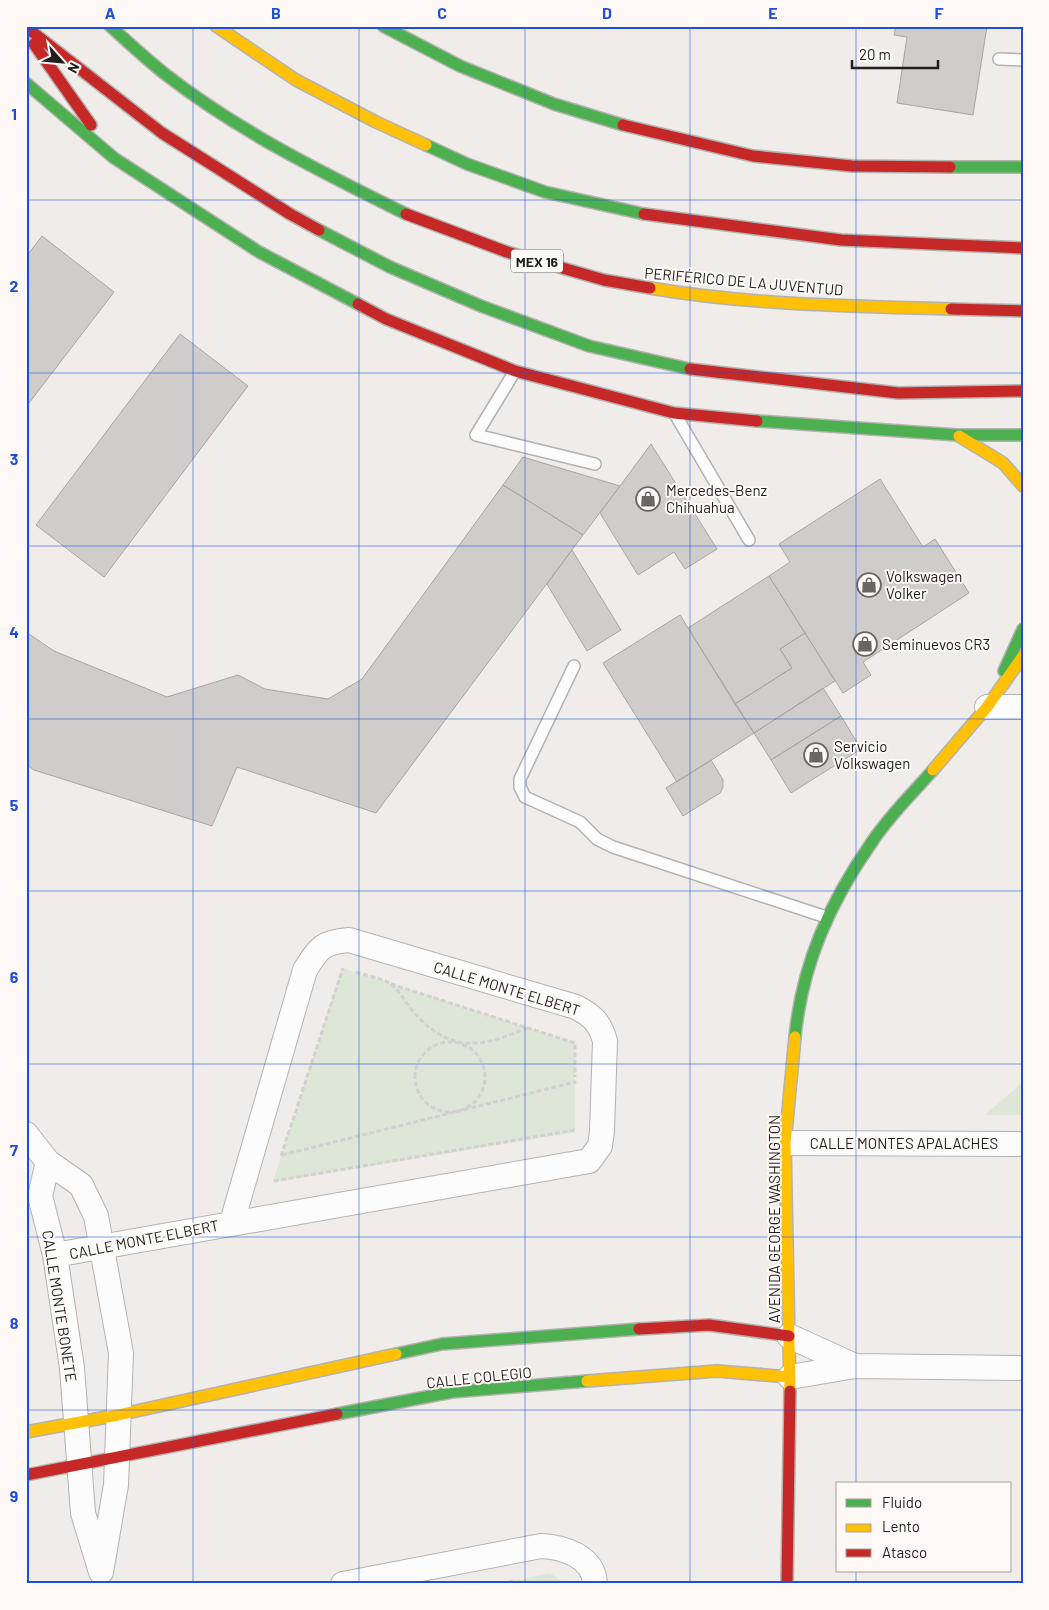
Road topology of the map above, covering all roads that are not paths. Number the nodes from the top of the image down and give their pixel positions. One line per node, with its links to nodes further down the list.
1 (110, 26): 12 (main road, PERIFÉRICO DE LA JUVENTUD / MEX 16)
2 (216, 26): 11 (main road)
3 (383, 26): 10 (main road)
4 (26, 27): 14 (main road)
5 (26, 32): 9 (main road)
6 (999, 59): 7 (lane)
7 (1023, 60)
8 (26, 83): 9 (main road)
9 (114, 158): 13 (main road)
10 (1023, 167)
11 (1023, 248)
12 (1023, 311)
13 (515, 371): 15 (main road); 18 (lane)
14 (1023, 391)
15 (674, 413): 16 (main road); 20 (lane)
16 (957, 435): 17 (main road); 19 (main road)
17 (1023, 435)
18 (595, 464)
19 (1023, 486)
20 (749, 540)
21 (1023, 629): 24 (main road)
22 (1023, 656): 24 (main road, AVENIDA GEORGE WASHINGTON)
23 (574, 666): 26 (lane)
24 (987, 707): 25 (street); 26 (main road, AVENIDA GEORGE WASHINGTON)
25 (1023, 707)
26 (826, 917): 28 (main road, AVENIDA GEORGE WASHINGTON)
27 (26, 1134): 30 (street)
28 (785, 1143): 29 (street, CALLE MONTES APALACHES); 34 (main road, AVENIDA GEORGE WASHINGTON)
29 (1023, 1144)
30 (48, 1162): 32 (street); 33 (street, CALLE MONTE BONETE)
31 (232, 1222): 31 (street, CALLE MONTE ELBERT); 32 (street, CALLE MONTE ELBERT)
32 (102, 1248): 33 (street, CALLE MONTE ELBERT); 38 (street)
33 (55, 1255): 39 (street, CALLE MONTE BONETE)
34 (789, 1336): 35 (street); 37 (main road, AVENIDA GEORGE WASHINGTON); 38 (main road)
35 (855, 1366): 36 (street); 37 (street)
36 (1023, 1368)
37 (790, 1377): 41 (main road, CALLE COLEGIO); 47 (main road, AVENIDA GEORGE WASHINGTON)
38 (118, 1415): 39 (main road); 41 (street)
39 (76, 1423): 40 (main road); 42 (street, CALLE MONTE BONETE)
40 (26, 1432)
41 (116, 1459): 42 (main road, CALLE COLEGIO); 44 (street)
42 (79, 1466): 43 (main road, CALLE COLEGIO); 44 (street, CALLE MONTE BONETE)
43 (26, 1476)
44 (102, 1578)
45 (343, 1584): 46 (street)
46 (595, 1584)
47 (787, 1584)

